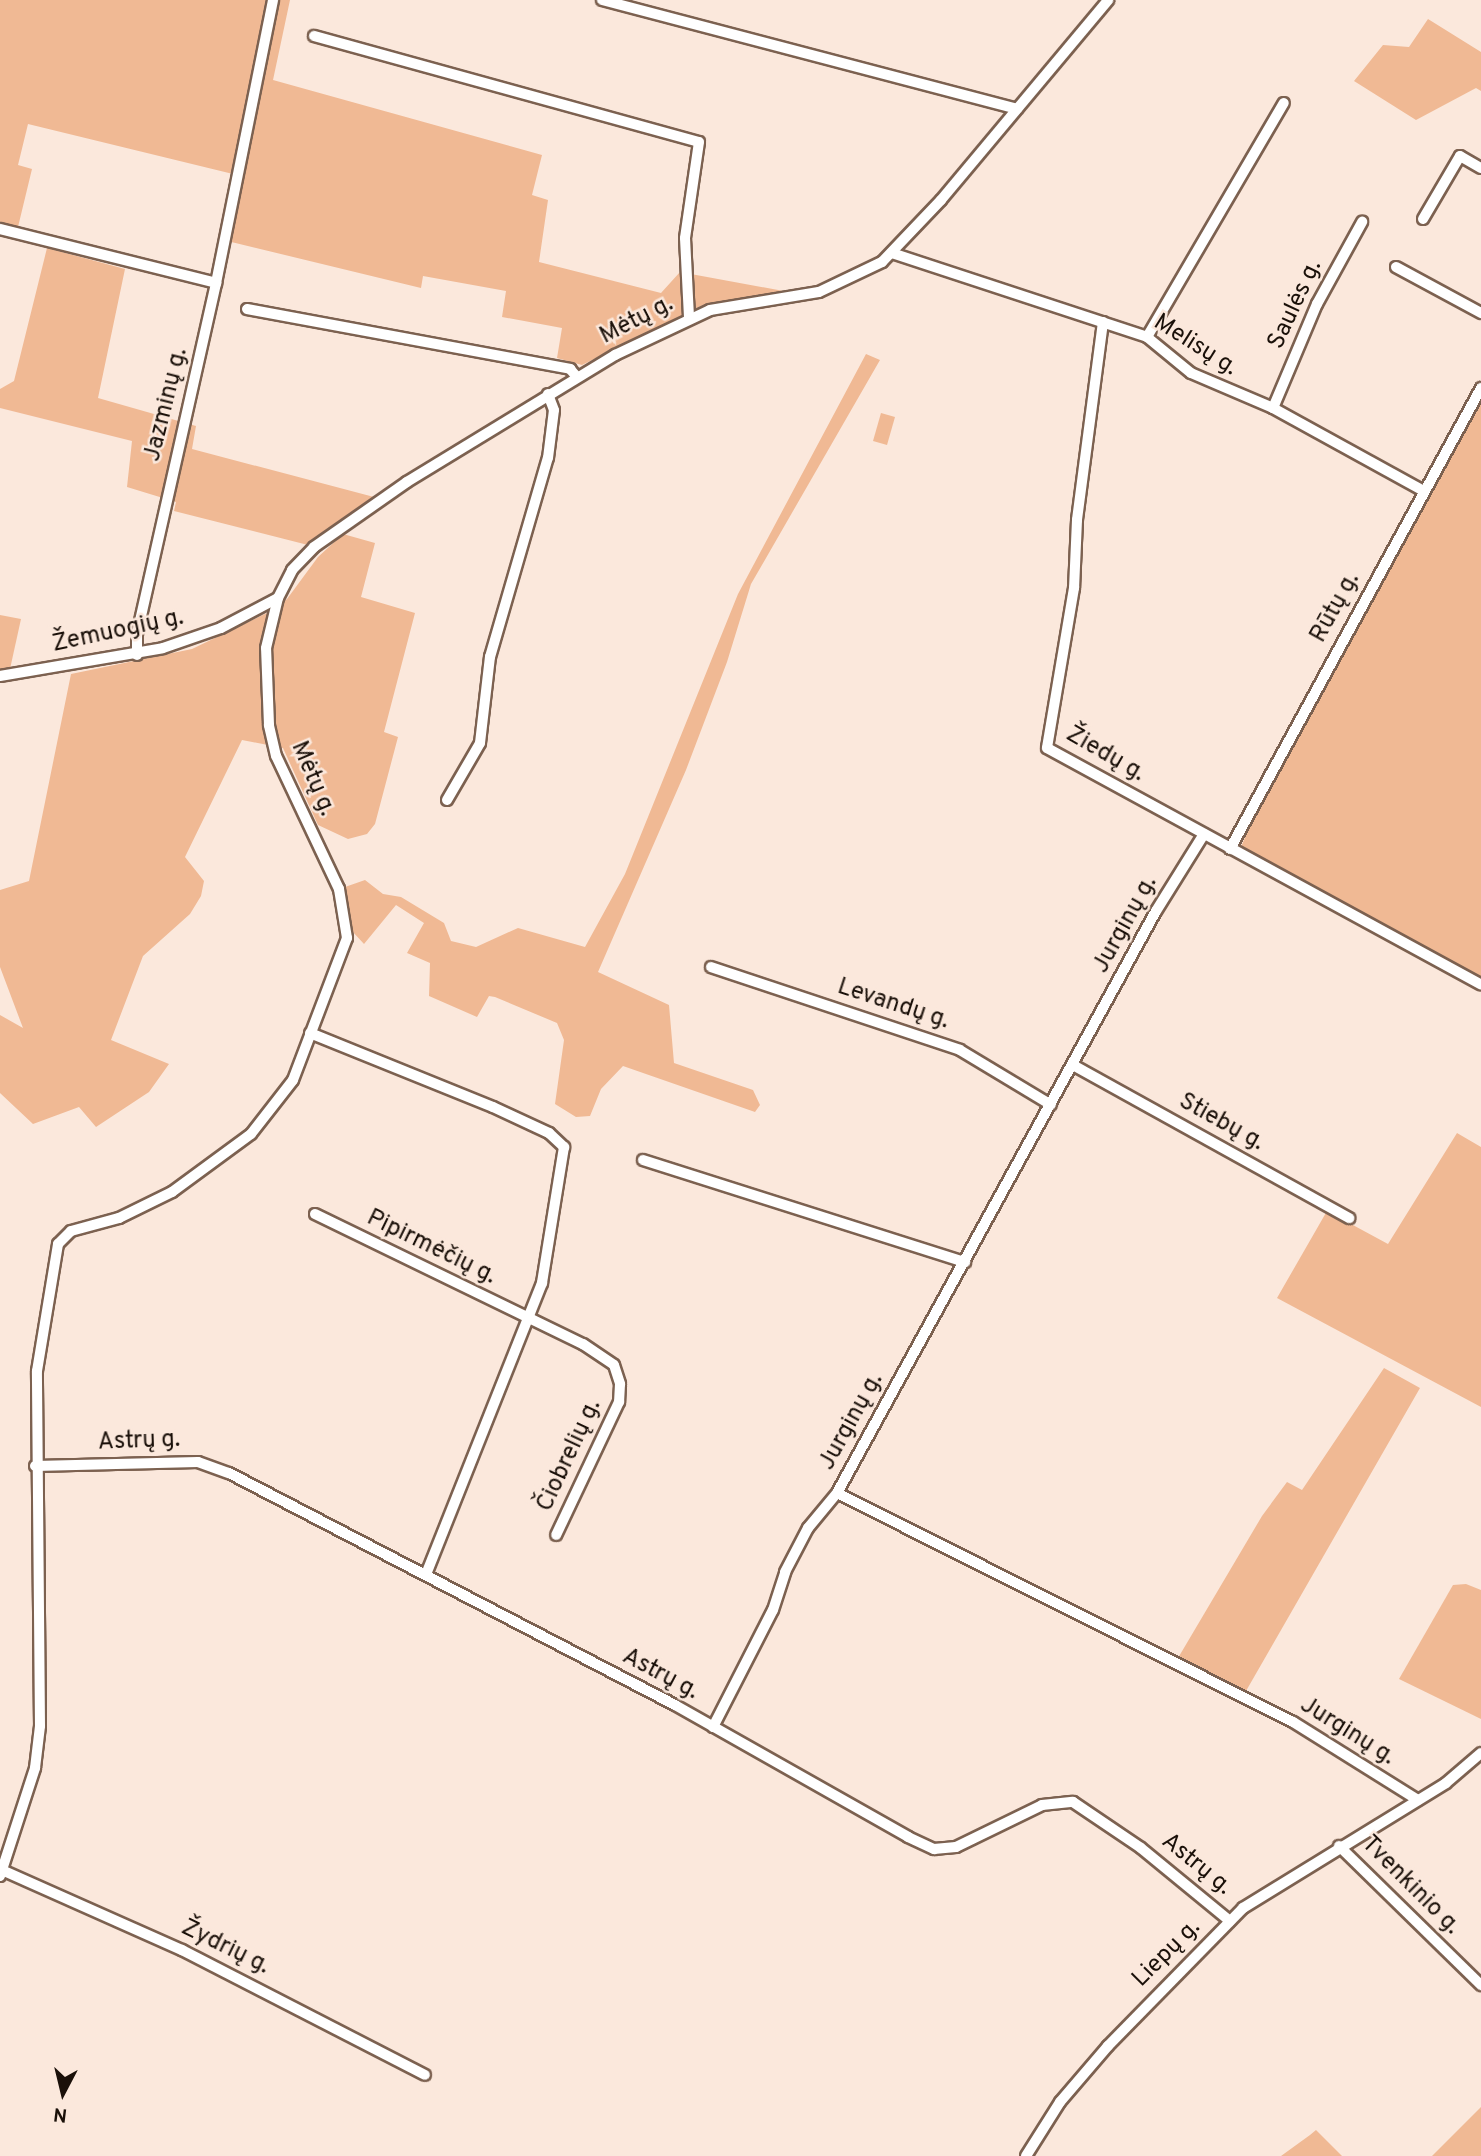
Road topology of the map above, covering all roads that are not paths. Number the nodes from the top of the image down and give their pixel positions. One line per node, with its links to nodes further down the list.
1 (273, 0): 14 (street, Jazminų g.)
2 (602, 0): 4 (street)
3 (1108, 0): 7 (street, Mėtų g.)
4 (614, 2): 7 (street)
5 (314, 36): 17 (street)
6 (1284, 103): 19 (street)
7 (1017, 109): 12 (street, Mėtų g.)
8 (1481, 168): 9 (street)
9 (1423, 219)
10 (1362, 222): 23 (street, Saulės g.)
11 (0, 229): 14 (street)
12 (892, 253): 17 (street, Mėtų g.); 18 (street, Melisų g.)
13 (1396, 267): 16 (street)
14 (216, 283): 26 (street, Jazminų g.)
15 (247, 309): 20 (street)
16 (1481, 313)
17 (689, 317): 20 (street, Mėtų g.)
18 (1102, 322): 19 (street, Melisų g.); 29 (street, Žiedų g.)
19 (1146, 337): 23 (street, Melisų g.)
20 (576, 376): 22 (street, Mėtų g.)
21 (1481, 388): 24 (street, Rūtų g.)
22 (548, 394): 25 (street, Mėtų g.); 28 (street)
23 (1273, 408): 24 (street, Melisų g.)
24 (1424, 491): 30 (street, Rūtų g.)
25 (278, 598): 26 (street, Žemuogių g.); 33 (street, Mėtų g.)
26 (137, 654): 27 (street, Žemuogių g.)
27 (0, 676)
28 (447, 800)
29 (1204, 834): 30 (street, Žiedų g.); 34 (street, Jurginų g.)
30 (1230, 849): 32 (street, Žiedų g.)
31 (711, 967): 35 (street, Levandų g.)
32 (1481, 985)
33 (310, 1033): 40 (street); 41 (street, Mėtų g.)
34 (1073, 1065): 35 (street, Jurginų g.); 38 (street, Stiebų g.)
35 (1051, 1105): 39 (street, Jurginų g.)
36 (643, 1160): 39 (street)
37 (315, 1214): 40 (street, Pipirmėčių g.)
38 (1349, 1218)
39 (965, 1262): 42 (street, Jurginų g.)
40 (530, 1318): 43 (street, Čiobrelių g.); 44 (street)
41 (35, 1466): 44 (street, Astrų g.); 49 (street, Mėtų g.)
42 (837, 1493): 45 (street); 47 (street, Jurginų g.)
43 (556, 1535)
44 (426, 1574): 45 (street, Astrų g.)
45 (713, 1727): 50 (street, Astrų g.)
46 (1481, 1753): 47 (street, Liepų g.)
47 (1418, 1800): 48 (street, Liepų g.)
48 (1339, 1846): 50 (street, Liepų g.); 51 (street, Tvenkinio g.)
49 (1, 1873): 52 (street, Žydrių g.)
50 (1230, 1921): 53 (street, Liepų g.)
51 (1481, 1986)
52 (425, 2075)
53 (1026, 2156)

